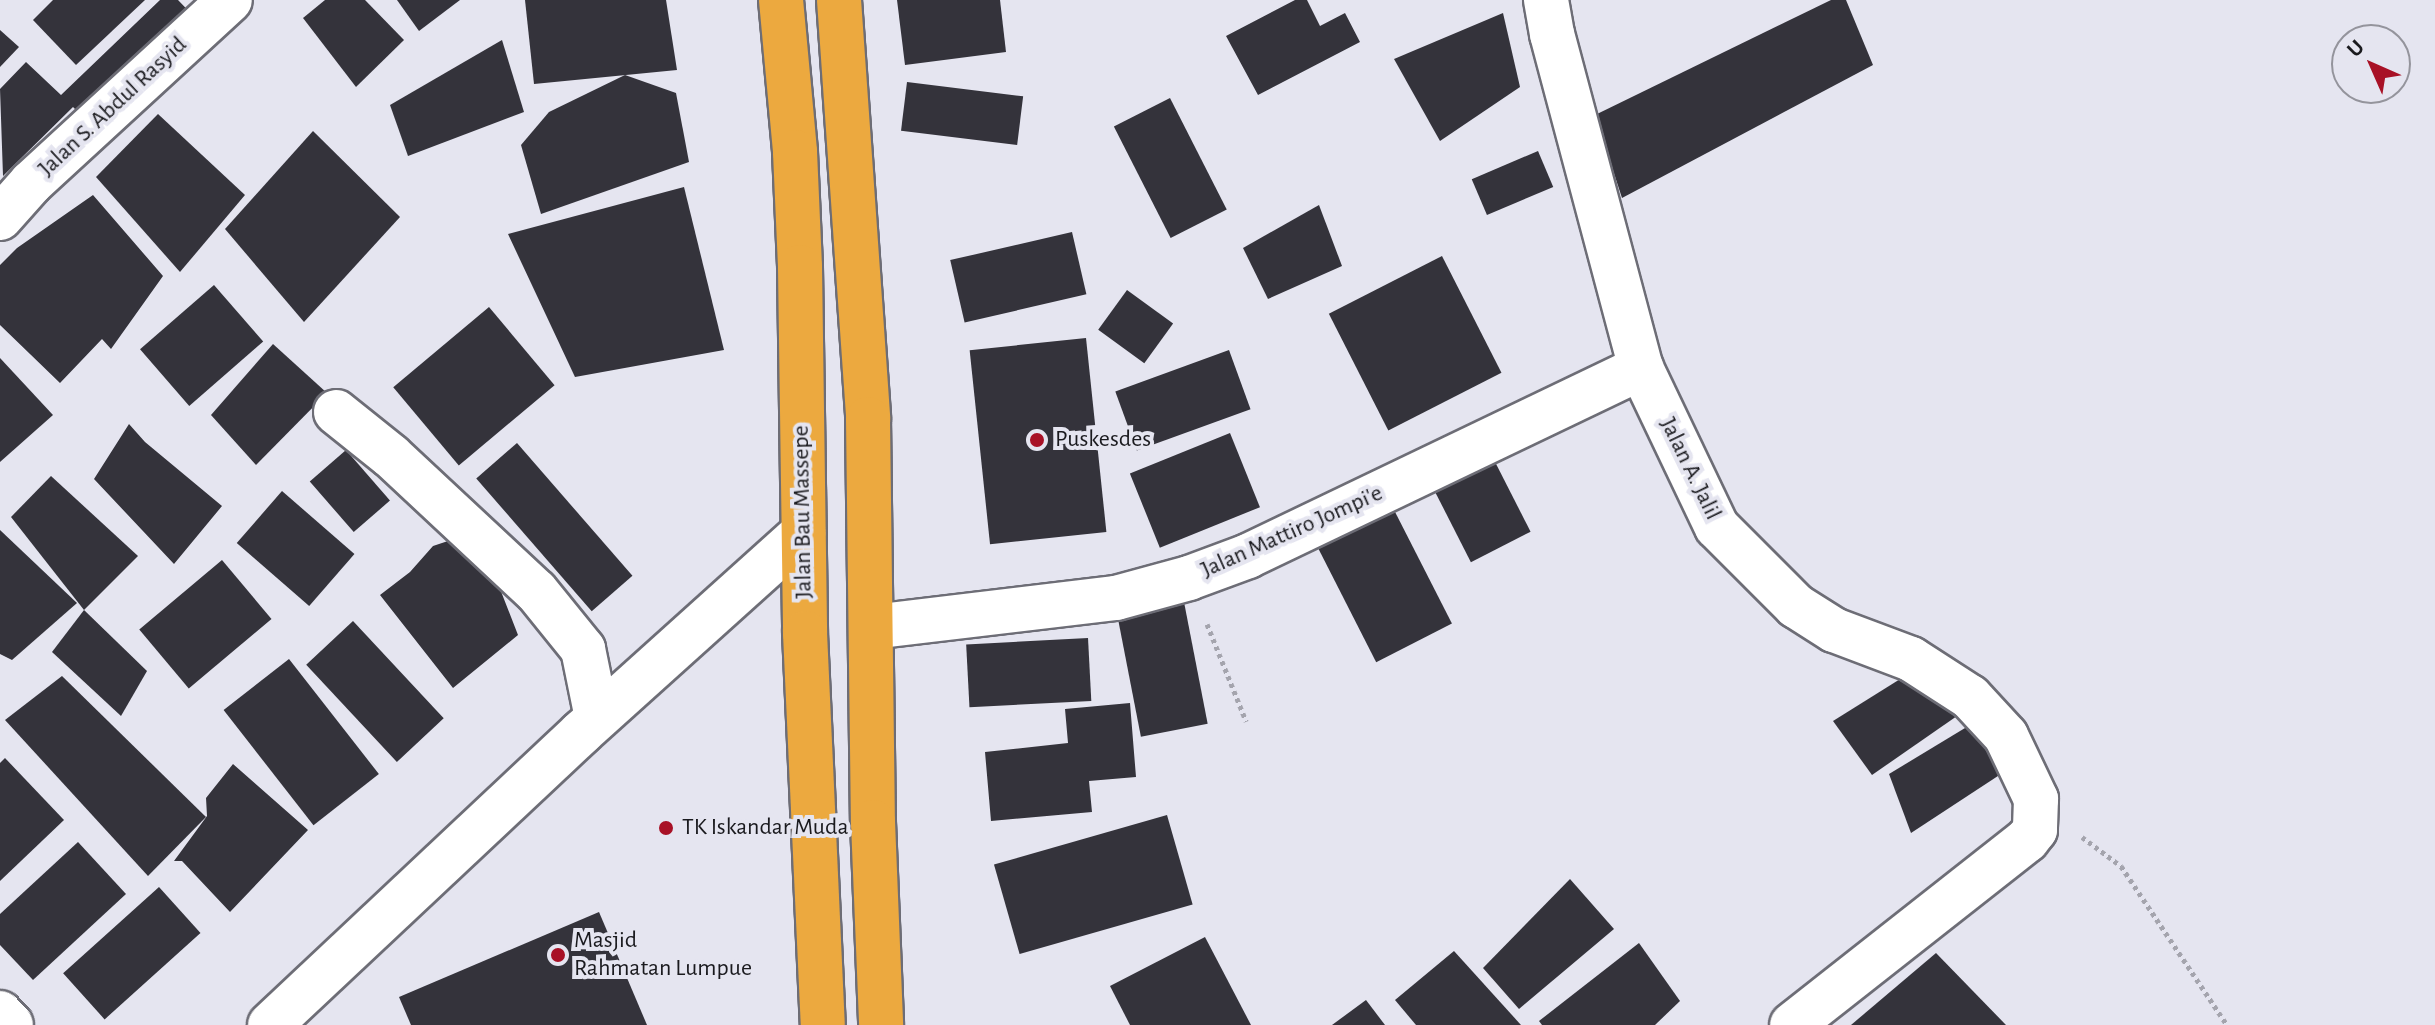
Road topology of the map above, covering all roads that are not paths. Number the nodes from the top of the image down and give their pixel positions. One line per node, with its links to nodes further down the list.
1 (230, 0): 5 (street, Jalan S. Abdul Rasyid)
2 (781, 0): 8 (highway, Jalan Bau Massepe)
3 (839, 0): 9 (highway)
4 (1546, 0): 6 (street, Jalan A. Jalil)
5 (0, 218)
6 (1641, 368): 9 (street, Jalan Mattiro Jompi'e); 16 (street, Jalan A. Jalil)
7 (336, 412): 10 (street)
8 (803, 533): 10 (street); 14 (highway, Jalan Bau Massepe)
9 (872, 627): 15 (highway)
10 (597, 718): 13 (street)
11 (0, 1013): 12 (street)
12 (11, 1025)
13 (270, 1025)
14 (823, 1025)
15 (881, 1025)
16 (1792, 1025)

